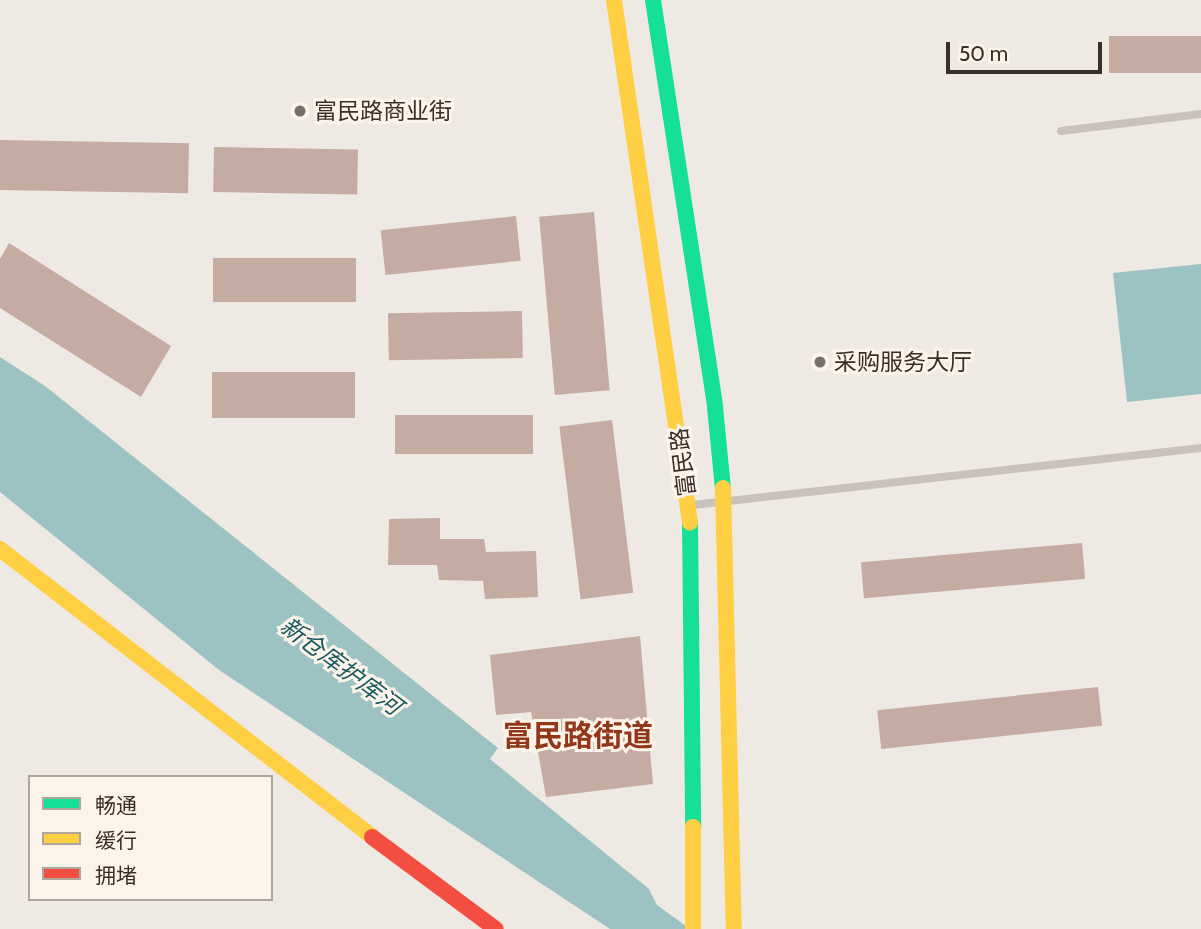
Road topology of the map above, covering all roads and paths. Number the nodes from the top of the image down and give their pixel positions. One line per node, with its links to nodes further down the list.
1 (614, 0): 7 (main road, 富民路)
2 (653, 0): 6 (main road, 富民路)
3 (1201, 114): 4 (lane)
4 (1062, 131)
5 (1201, 448): 6 (lane)
6 (724, 501): 7 (lane); 11 (main road, 富民路)
7 (689, 506): 10 (main road, 富民路)
8 (0, 549): 9 (main road)
9 (496, 929)
10 (693, 929)
11 (734, 929)

